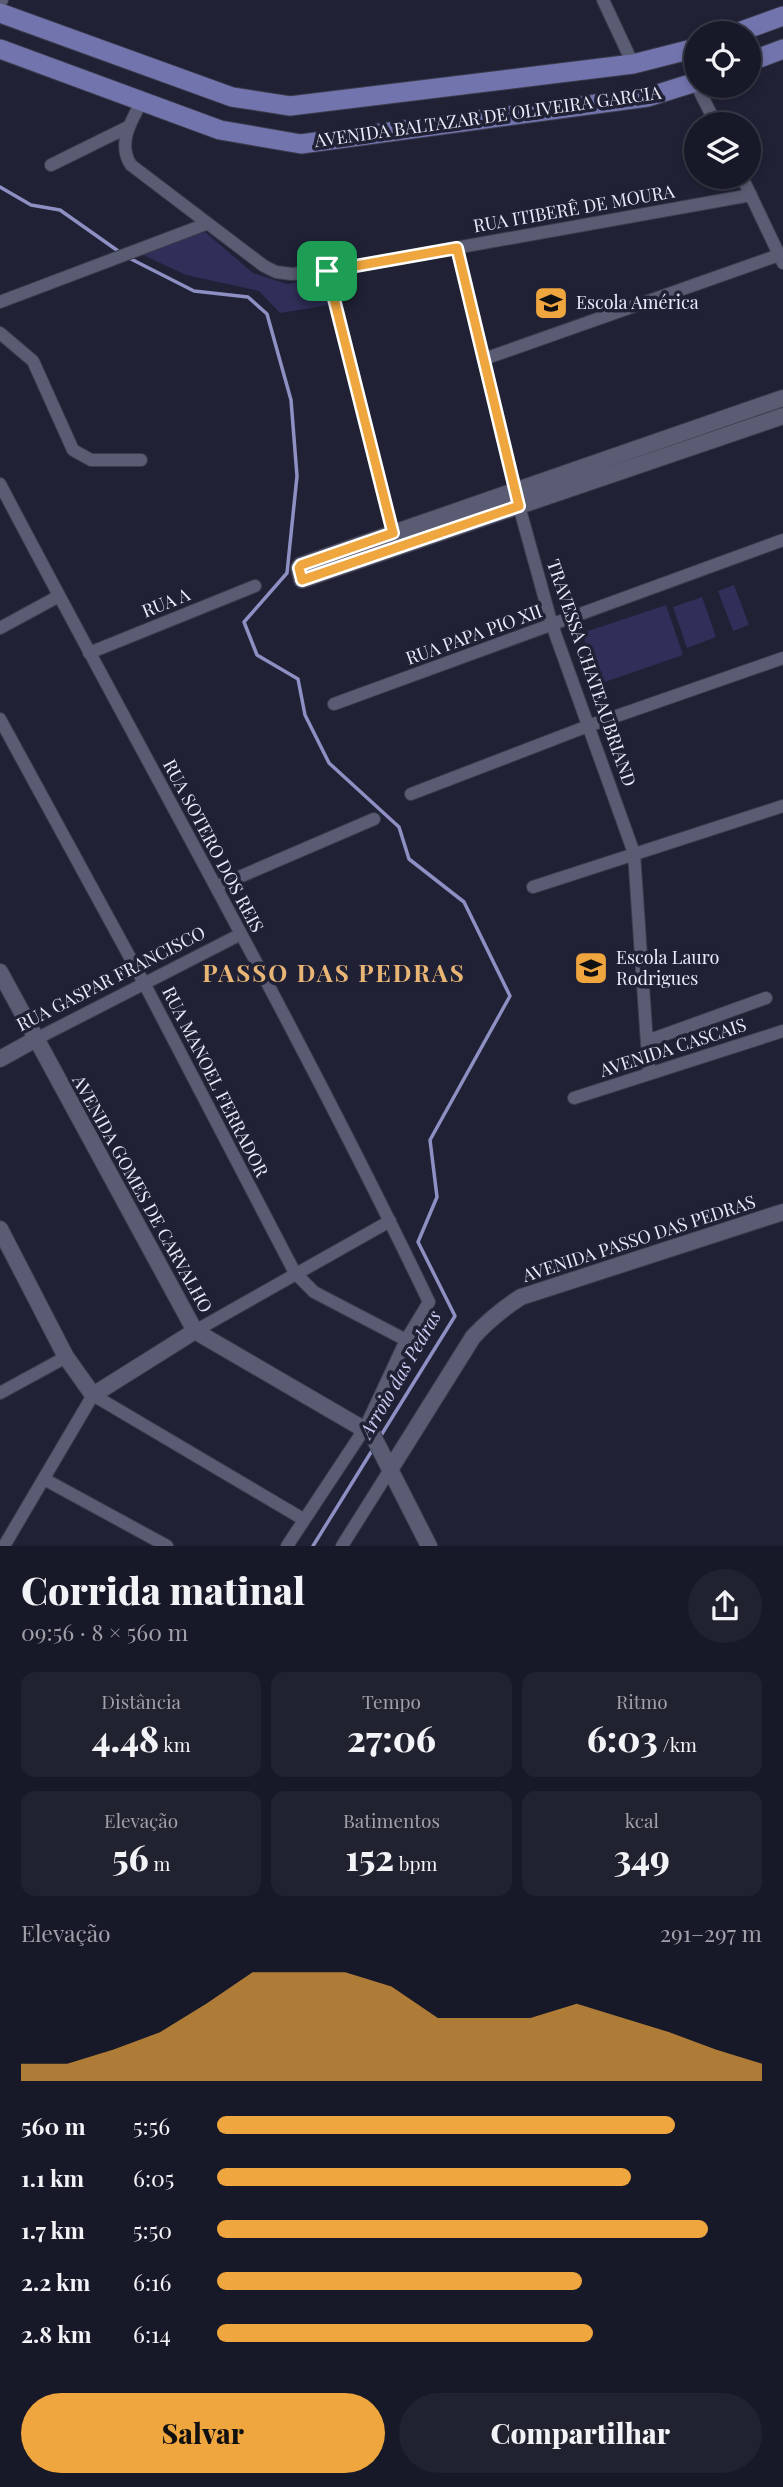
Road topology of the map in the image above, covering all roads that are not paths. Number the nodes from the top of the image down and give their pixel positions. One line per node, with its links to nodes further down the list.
1 (603, 0): 9 (street)
2 (0, 13): 9 (main road, AVENIDA BALTAZAR DE OLIVEIRA GARCIA)
3 (783, 16): 4 (main road)
4 (761, 24)
5 (0, 49): 11 (main road, AVENIDA BALTAZAR DE OLIVEIRA GARCIA)
6 (783, 49): 8 (main road)
7 (684, 51): 9 (main road, AVENIDA BALTAZAR DE OLIVEIRA GARCIA)
8 (761, 57)
9 (633, 64)
10 (684, 87): 11 (main road, AVENIDA BALTAZAR DE OLIVEIRA GARCIA)
11 (142, 102): 12 (street)
12 (128, 127): 13 (street); 16 (street, RUA ITIBERÊ DE MOURA)
13 (51, 165)
14 (748, 189): 15 (street)
15 (751, 195): 17 (street, RUA ITIBERÊ DE MOURA); 18 (street)
16 (206, 224): 19 (street, RUA ITIBERÊ DE MOURA); 20 (street)
17 (457, 248): 19 (street, RUA ITIBERÊ DE MOURA); 22 (street, TRAVESSA CHATEAUBRIAND)
18 (781, 259): 22 (street)
19 (327, 271): 28 (street)
20 (0, 302)
21 (0, 333): 25 (street)
22 (484, 359): 27 (street, TRAVESSA CHATEAUBRIAND)
23 (783, 398): 27 (street)
24 (783, 416): 27 (street)
25 (141, 460)
26 (0, 484): 31 (street, RUA SOTERO DOS REIS)
27 (518, 499): 28 (street); 28 (street); 32 (street, TRAVESSA CHATEAUBRIAND)
28 (393, 533)
29 (783, 540): 32 (street, RUA PAPA PIO XII)
30 (255, 586): 34 (street, RUA A)
31 (59, 596): 33 (street); 34 (street, RUA SOTERO DOS REIS)
32 (552, 625): 36 (street, RUA PAPA PIO XII); 38 (street, TRAVESSA CHATEAUBRIAND)
33 (0, 628)
34 (89, 653): 43 (street, RUA SOTERO DOS REIS)
35 (783, 659): 38 (street)
36 (334, 704)
37 (0, 719): 47 (street, RUA MANOEL FERRADOR)
38 (588, 726): 39 (street); 42 (street, TRAVESSA CHATEAUBRIAND)
39 (411, 794)
40 (783, 806): 42 (street)
41 (374, 820): 43 (street)
42 (634, 853): 44 (street); 51 (street, TRAVESSA CHATEAUBRIAND)
43 (216, 887): 45 (street, RUA SOTERO DOS REIS)
44 (533, 887)
45 (241, 934): 47 (street, RUA GASPAR FRANCISCO); 56 (street, RUA SOTERO DOS REIS)
46 (0, 972): 50 (street, AVENIDA GOMES DE CARVALHO)
47 (145, 985): 50 (street, RUA GASPAR FRANCISCO); 59 (street, RUA MANOEL FERRADOR)
48 (766, 998): 51 (street)
49 (783, 1031): 53 (street, AVENIDA CASCAIS)
50 (36, 1039): 52 (street, RUA GASPAR FRANCISCO); 60 (street, AVENIDA GOMES DE CARVALHO)
51 (647, 1041): 53 (street, TRAVESSA CHATEAUBRIAND)
52 (0, 1059)
53 (649, 1073): 54 (street, AVENIDA CASCAIS)
54 (574, 1098)
55 (783, 1212): 66 (street, AVENIDA PASSO DAS PEDRAS)
56 (390, 1221): 59 (street); 61 (street, RUA SOTERO DOS REIS)
57 (0, 1229): 58 (street)
58 (6, 1253): 62 (street)
59 (295, 1273): 60 (street); 61 (street, RUA MANOEL FERRADOR)
60 (195, 1331): 64 (street); 65 (street, AVENIDA GOMES DE CARVALHO)
61 (406, 1340): 65 (street)
62 (66, 1357): 63 (street); 64 (street)
63 (0, 1393)
64 (93, 1395): 67 (street); 68 (street)
65 (369, 1431): 66 (street, AVENIDA GOMES DE CARVALHO); 68 (street)
66 (391, 1468): 72 (street, AVENIDA PASSO DAS PEDRAS); 73 (street, AVENIDA GOMES DE CARVALHO)
67 (44, 1479): 69 (street); 70 (street)
68 (303, 1519): 71 (street)
69 (4, 1545)
70 (167, 1545)
71 (287, 1545)
72 (342, 1545)
73 (429, 1545)

